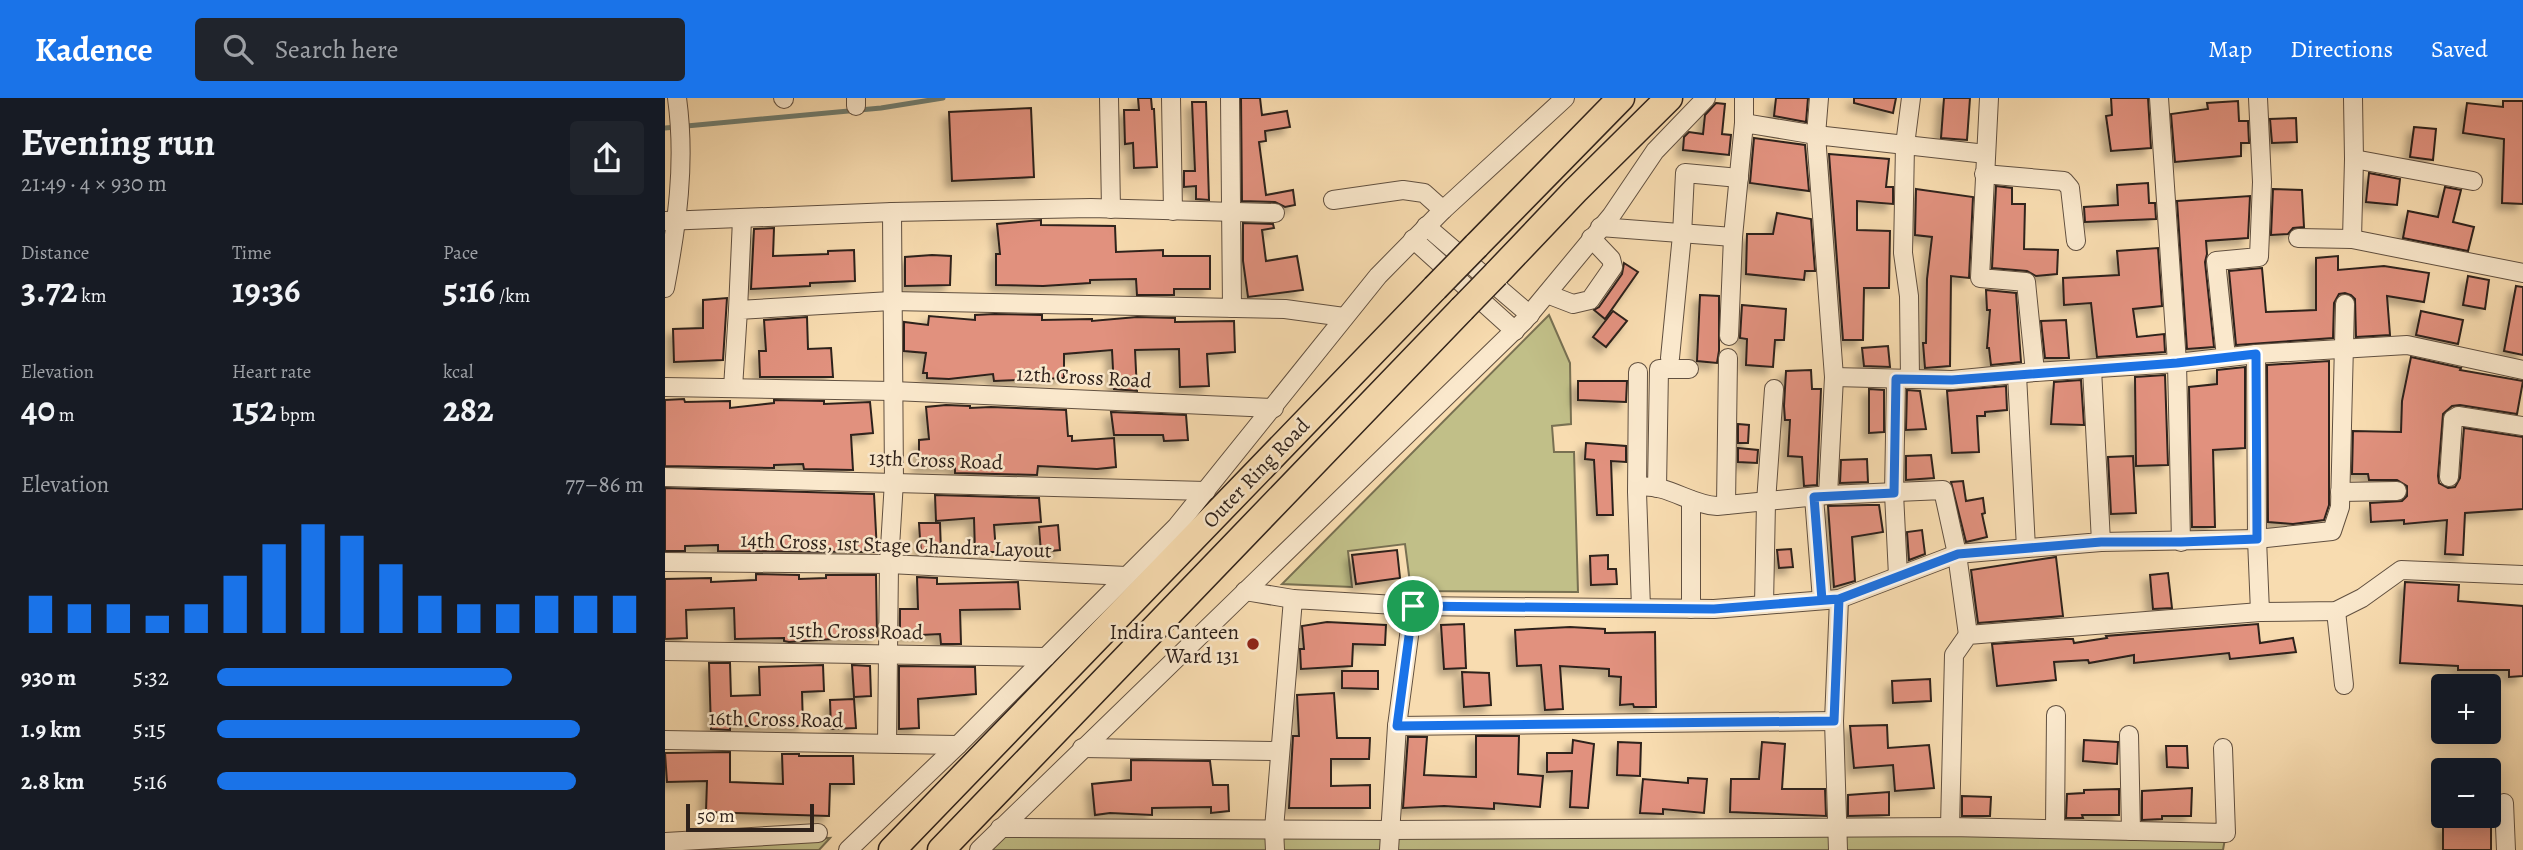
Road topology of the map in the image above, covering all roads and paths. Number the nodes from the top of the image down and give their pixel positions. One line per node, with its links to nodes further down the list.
1 (1109, 98): 26 (street)
2 (1171, 98): 28 (street)
3 (1230, 98): 30 (street)
4 (1565, 98): 27 (street)
5 (1621, 98): 131 (highway, Outer Ring Road, bridge)
6 (1669, 98): 132 (highway, Outer Ring Road, bridge)
7 (1706, 98): 35 (street)
8 (1744, 98): 16 (street)
9 (1819, 98): 17 (street)
10 (1911, 98): 18 (street)
11 (1989, 98): 19 (street)
12 (2159, 98): 58 (street)
13 (2258, 98): 55 (street)
14 (2353, 98): 20 (street)
15 (676, 114): 24 (street)
16 (1744, 123): 17 (street); 22 (street)
17 (1816, 135): 18 (street); 65 (street)
18 (1905, 145): 19 (street); 66 (street)
19 (1986, 154): 21 (street)
20 (2354, 159): 23 (street); 40 (street)
21 (1985, 174): 41 (street); 63 (street)
22 (1739, 178): 36 (street); 37 (street)
23 (2473, 181)
24 (673, 187): 33 (street)
25 (1333, 200): 27 (street)
26 (1111, 209): 28 (street); 29 (street)
27 (1443, 209): 34 (street)
28 (1173, 211): 30 (street)
29 (892, 212): 32 (street); 45 (street)
30 (1231, 212): 31 (street); 47 (street)
31 (1275, 213)
32 (742, 219): 33 (street); 48 (street)
33 (671, 220): 43 (street)
34 (1426, 226): 39 (street); 49 (street)
35 (1596, 233): 36 (street); 44 (street); 44 (street)
36 (1682, 235): 37 (street); 56 (street)
37 (1733, 237): 52 (street)
38 (2298, 238): 40 (street)
39 (1413, 239): 50 (street); 51 (street)
40 (2352, 239): 42 (street)
41 (2076, 241)
42 (2523, 273)
43 (665, 288)
44 (1546, 294): 49 (street)
45 (891, 301): 47 (street); 48 (street); 70 (street)
46 (2345, 304): 53 (street)
47 (1232, 308): 50 (street)
48 (739, 310): 68 (street)
49 (1530, 315): 51 (street)
50 (1344, 317): 71 (street)
51 (1515, 331): 96 (street)
52 (1729, 336)
53 (2344, 347): 54 (street); 61 (street); 80 (street)
54 (2256, 354): 55 (street); 86 (street)
55 (2226, 356): 58 (street)
56 (1670, 358)
57 (1728, 358): 85 (street)
58 (2177, 363): 60 (street); 88 (street)
59 (1689, 369): 77 (street)
60 (2092, 369): 63 (street); 87 (street)
61 (2523, 370)
62 (1638, 372): 76 (street)
63 (2035, 372): 64 (street)
64 (2017, 375): 66 (street); 89 (street)
65 (1834, 377): 66 (street); 82 (street)
66 (1903, 379): 81 (street)
67 (665, 387): 68 (street, 12th Cross Road)
68 (733, 388): 70 (street, 12th Cross Road)
69 (1774, 389): 84 (street)
70 (893, 391): 71 (street, 12th Cross Road); 75 (street)
71 (1273, 408): 78 (street)
72 (2523, 426): 74 (street)
73 (665, 477): 75 (street, 13th Cross Road)
74 (2449, 477)
75 (894, 481): 78 (street, 13th Cross Road); 92 (street)
76 (1638, 487): 77 (street); 101 (street)
77 (1657, 488): 83 (street)
78 (1206, 491): 94 (street)
79 (2397, 491): 80 (street)
80 (2340, 492): 86 (street)
81 (1894, 493): 82 (street); 90 (street); 95 (street)
82 (1821, 496): 84 (street); 98 (street)
83 (1691, 500): 85 (street); 102 (street)
84 (1766, 502): 85 (street); 99 (street)
85 (1726, 505)
86 (2257, 539): 88 (street); 104 (street)
87 (2101, 542): 88 (street); 89 (street)
88 (2181, 542)
89 (2026, 548): 90 (street)
90 (1958, 554): 95 (street); 105 (street)
91 (665, 562): 92 (street, 14th Cross, 1st Stage Chandra Layout)
92 (889, 564): 94 (street, 14th Cross, 1st Stage Chandra Layout); 107 (street)
93 (2523, 575): 103 (street)
94 (1126, 576): 108 (street)
95 (1898, 576): 98 (street)
96 (1245, 591): 97 (street); 117 (street)
97 (1293, 599): 100 (street); 119 (street)
98 (1830, 600): 99 (street); 111 (street)
99 (1764, 605): 102 (street)
100 (1413, 606): 101 (street); 112 (street)
101 (1641, 608): 102 (street)
102 (1691, 608)
103 (2336, 611): 104 (street); 109 (street)
104 (2260, 612): 105 (street)
105 (1968, 635): 122 (street)
106 (665, 651): 107 (street, 15th Cross Road)
107 (887, 653): 108 (street, 15th Cross Road); 115 (street)
108 (1046, 657): 116 (street)
109 (2344, 685)
110 (2056, 715): 125 (street)
111 (1834, 721): 112 (street); 121 (street)
112 (1397, 726): 126 (street)
113 (2129, 734): 127 (street)
114 (665, 740): 115 (street, 16th Cross Road)
115 (887, 743): 116 (street, 16th Cross Road)
116 (958, 745): 130 (street)
117 (1082, 748): 119 (street); 123 (street)
118 (2223, 748): 127 (street)
119 (1280, 751): 124 (street)
120 (2504, 803): 137 (street)
121 (1838, 827): 122 (street); 126 (street); 136 (street)
122 (1950, 827): 125 (street)
123 (1000, 828): 124 (street); 133 (street)
124 (1273, 829): 126 (street); 134 (street)
125 (2055, 829): 127 (street)
126 (1389, 830): 135 (street)
127 (2131, 831)
128 (818, 833): 129 (street)
129 (665, 842)
130 (849, 850)
131 (892, 850)
132 (941, 850)
133 (979, 850)
134 (1275, 850)
135 (1389, 850)
136 (1838, 850)
137 (2505, 850)

